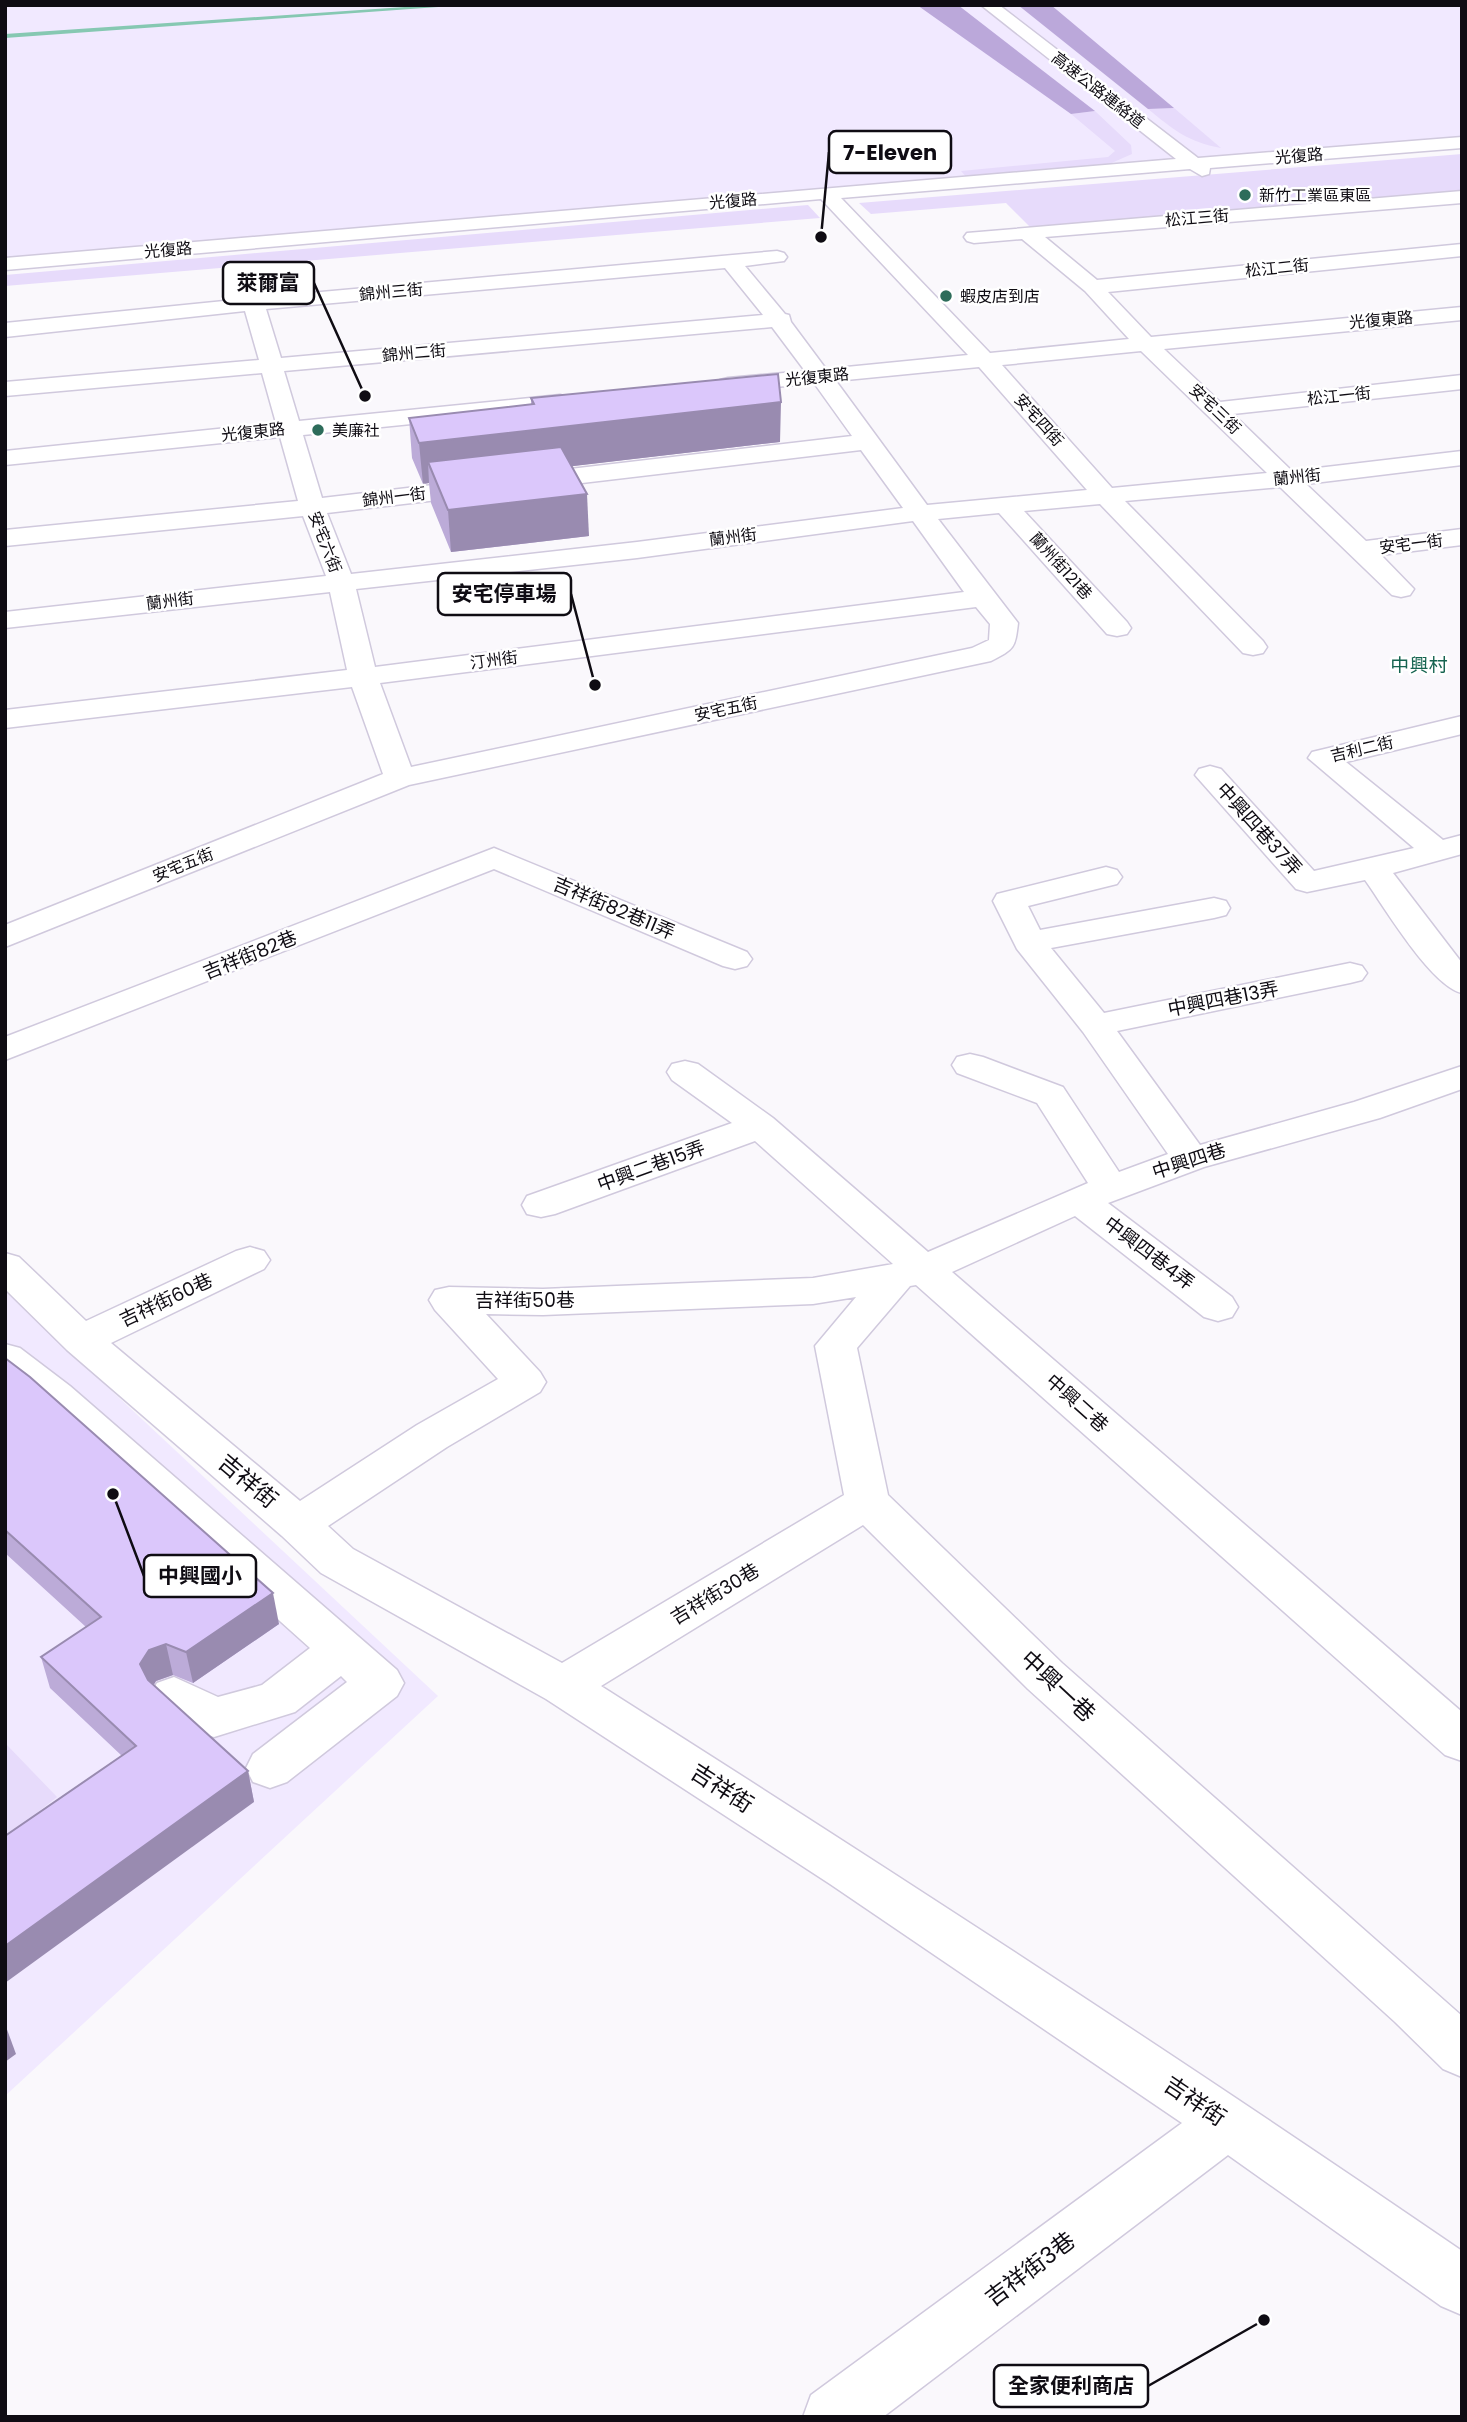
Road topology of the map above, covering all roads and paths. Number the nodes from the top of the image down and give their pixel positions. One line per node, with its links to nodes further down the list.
1 (989, 5): 2 (street, 高速公路連絡道)
2 (1158, 137): 5 (street); 6 (street, 高速公路連絡道); 7 (street)
3 (1462, 142): 5 (street, 光復路)
4 (1462, 153): 6 (street, 光復路)
5 (1263, 159): 6 (street, 光復路)
6 (1200, 168): 7 (street, 光復路); 8 (street, 光復路)
7 (1119, 171): 8 (street, 光復路)
8 (831, 197): 15 (street, 光復路); 16 (street, 光復路); 23 (street, 安宅四街)
9 (1462, 197): 10 (street, 松江三街)
10 (1026, 232): 11 (street, 松江三街); 17 (street, 安宅三街)
11 (974, 237)
12 (1462, 250): 17 (street, 松江二街)
13 (777, 257): 14 (street, 錦州三街)
14 (731, 262): 18 (street, 錦州三街); 20 (street, 安宅五街)
15 (5, 264)
16 (5, 272)
17 (1092, 287): 22 (street, 安宅三街)
18 (254, 304): 21 (street, 錦州三街); 24 (street, 安宅六街)
19 (1462, 313): 22 (street, 光復東路)
20 (780, 320): 24 (street, 錦州二街); 25 (street, 安宅五街)
21 (5, 330)
22 (1146, 343): 23 (street, 光復東路); 30 (street, 安宅三街)
23 (986, 360): 25 (street, 光復東路); 36 (street, 安宅四街)
24 (272, 365): 28 (street, 錦州二街); 31 (street, 安宅六街)
25 (820, 376): 27 (street, 光復東路); 32 (street, 安宅五街)
26 (1462, 382): 30 (street, 松江一街)
27 (709, 387)
28 (5, 389)
29 (584, 400): 31 (street, 光復東路)
30 (1217, 409): 35 (street, 安宅三街)
31 (291, 428): 33 (street, 光復東路); 38 (street, 安宅六街)
32 (866, 442): 38 (street, 錦州一街); 39 (street, 安宅五街)
33 (5, 458)
34 (1462, 458): 35 (street, 蘭州街)
35 (1285, 479): 36 (street, 蘭州街); 42 (street, 安宅三街)
36 (1105, 495): 37 (street, 蘭州街); 48 (street, 安宅四街)
37 (1005, 505): 39 (street, 蘭州街); 47 (street, 蘭州街121巷)
38 (312, 507): 41 (street, 錦州一街); 43 (street, 安宅六街)
39 (920, 513): 43 (street, 蘭州街); 45 (street, 安宅五街)
40 (1462, 537): 42 (street, 安宅一街)
41 (5, 538)
42 (1360, 550): 44 (street, 安宅三街)
43 (341, 582): 46 (street, 蘭州街); 49 (street, 安宅六街)
44 (1401, 589)
45 (981, 598): 49 (street, 汀州街); 53 (street, 安宅五街)
46 (5, 620)
47 (1117, 628)
48 (1253, 647)
49 (363, 677): 50 (street, 汀州街); 53 (street, 安宅六街)
50 (5, 719)
51 (1462, 725): 54 (street, 吉利二街)
52 (1210, 775): 56 (street, 中興四巷37弄)
53 (400, 778): 59 (street, 安宅五街)
54 (1449, 847): 56 (street)
55 (494, 858): 61 (street, 吉祥街82巷11弄); 65 (street, 吉祥街82巷)
56 (1373, 869): 63 (street)
57 (1106, 877): 60 (street)
58 (1214, 908): 60 (street)
59 (10, 929)
60 (1029, 942): 64 (street)
61 (735, 958)
62 (1350, 973): 64 (street, 中興四巷13弄)
63 (1462, 983)
64 (1095, 1025): 70 (street)
65 (5, 1049)
66 (970, 1065): 71 (street, 中興四巷4弄)
67 (685, 1072): 69 (street, 中興二巷)
68 (1462, 1077): 70 (street, 中興四巷)
69 (760, 1126): 72 (street, 中興二巷15弄); 75 (street, 中興二巷)
70 (1191, 1159): 71 (street, 中興四巷)
71 (1095, 1194): 75 (street, 中興四巷); 76 (street, 中興四巷4弄)
72 (541, 1205)
73 (250, 1260): 77 (street, 吉祥街60巷)
74 (5, 1266): 77 (street, 吉祥街)
75 (910, 1273): 80 (street); 81 (street, 吉祥街50巷); 85 (street, 中興二巷)
76 (1218, 1307)
77 (97, 1354): 79 (street, 吉祥街60巷); 81 (street, 吉祥街)
78 (5, 1358): 79 (street)
79 (55, 1396): 82 (street)
80 (867, 1502): 83 (street, 吉祥街30巷); 87 (street, 中興一巷)
81 (298, 1524): 83 (street, 吉祥街)
82 (342, 1649): 84 (street); 86 (street)
83 (563, 1686): 88 (street, 吉祥街)
84 (174, 1696)
85 (1462, 1741)
86 (270, 1768)
87 (1462, 2052)
88 (1227, 2122): 89 (street, 吉祥街); 90 (street, 吉祥街3巷)
89 (1462, 2286)
90 (833, 2417)

